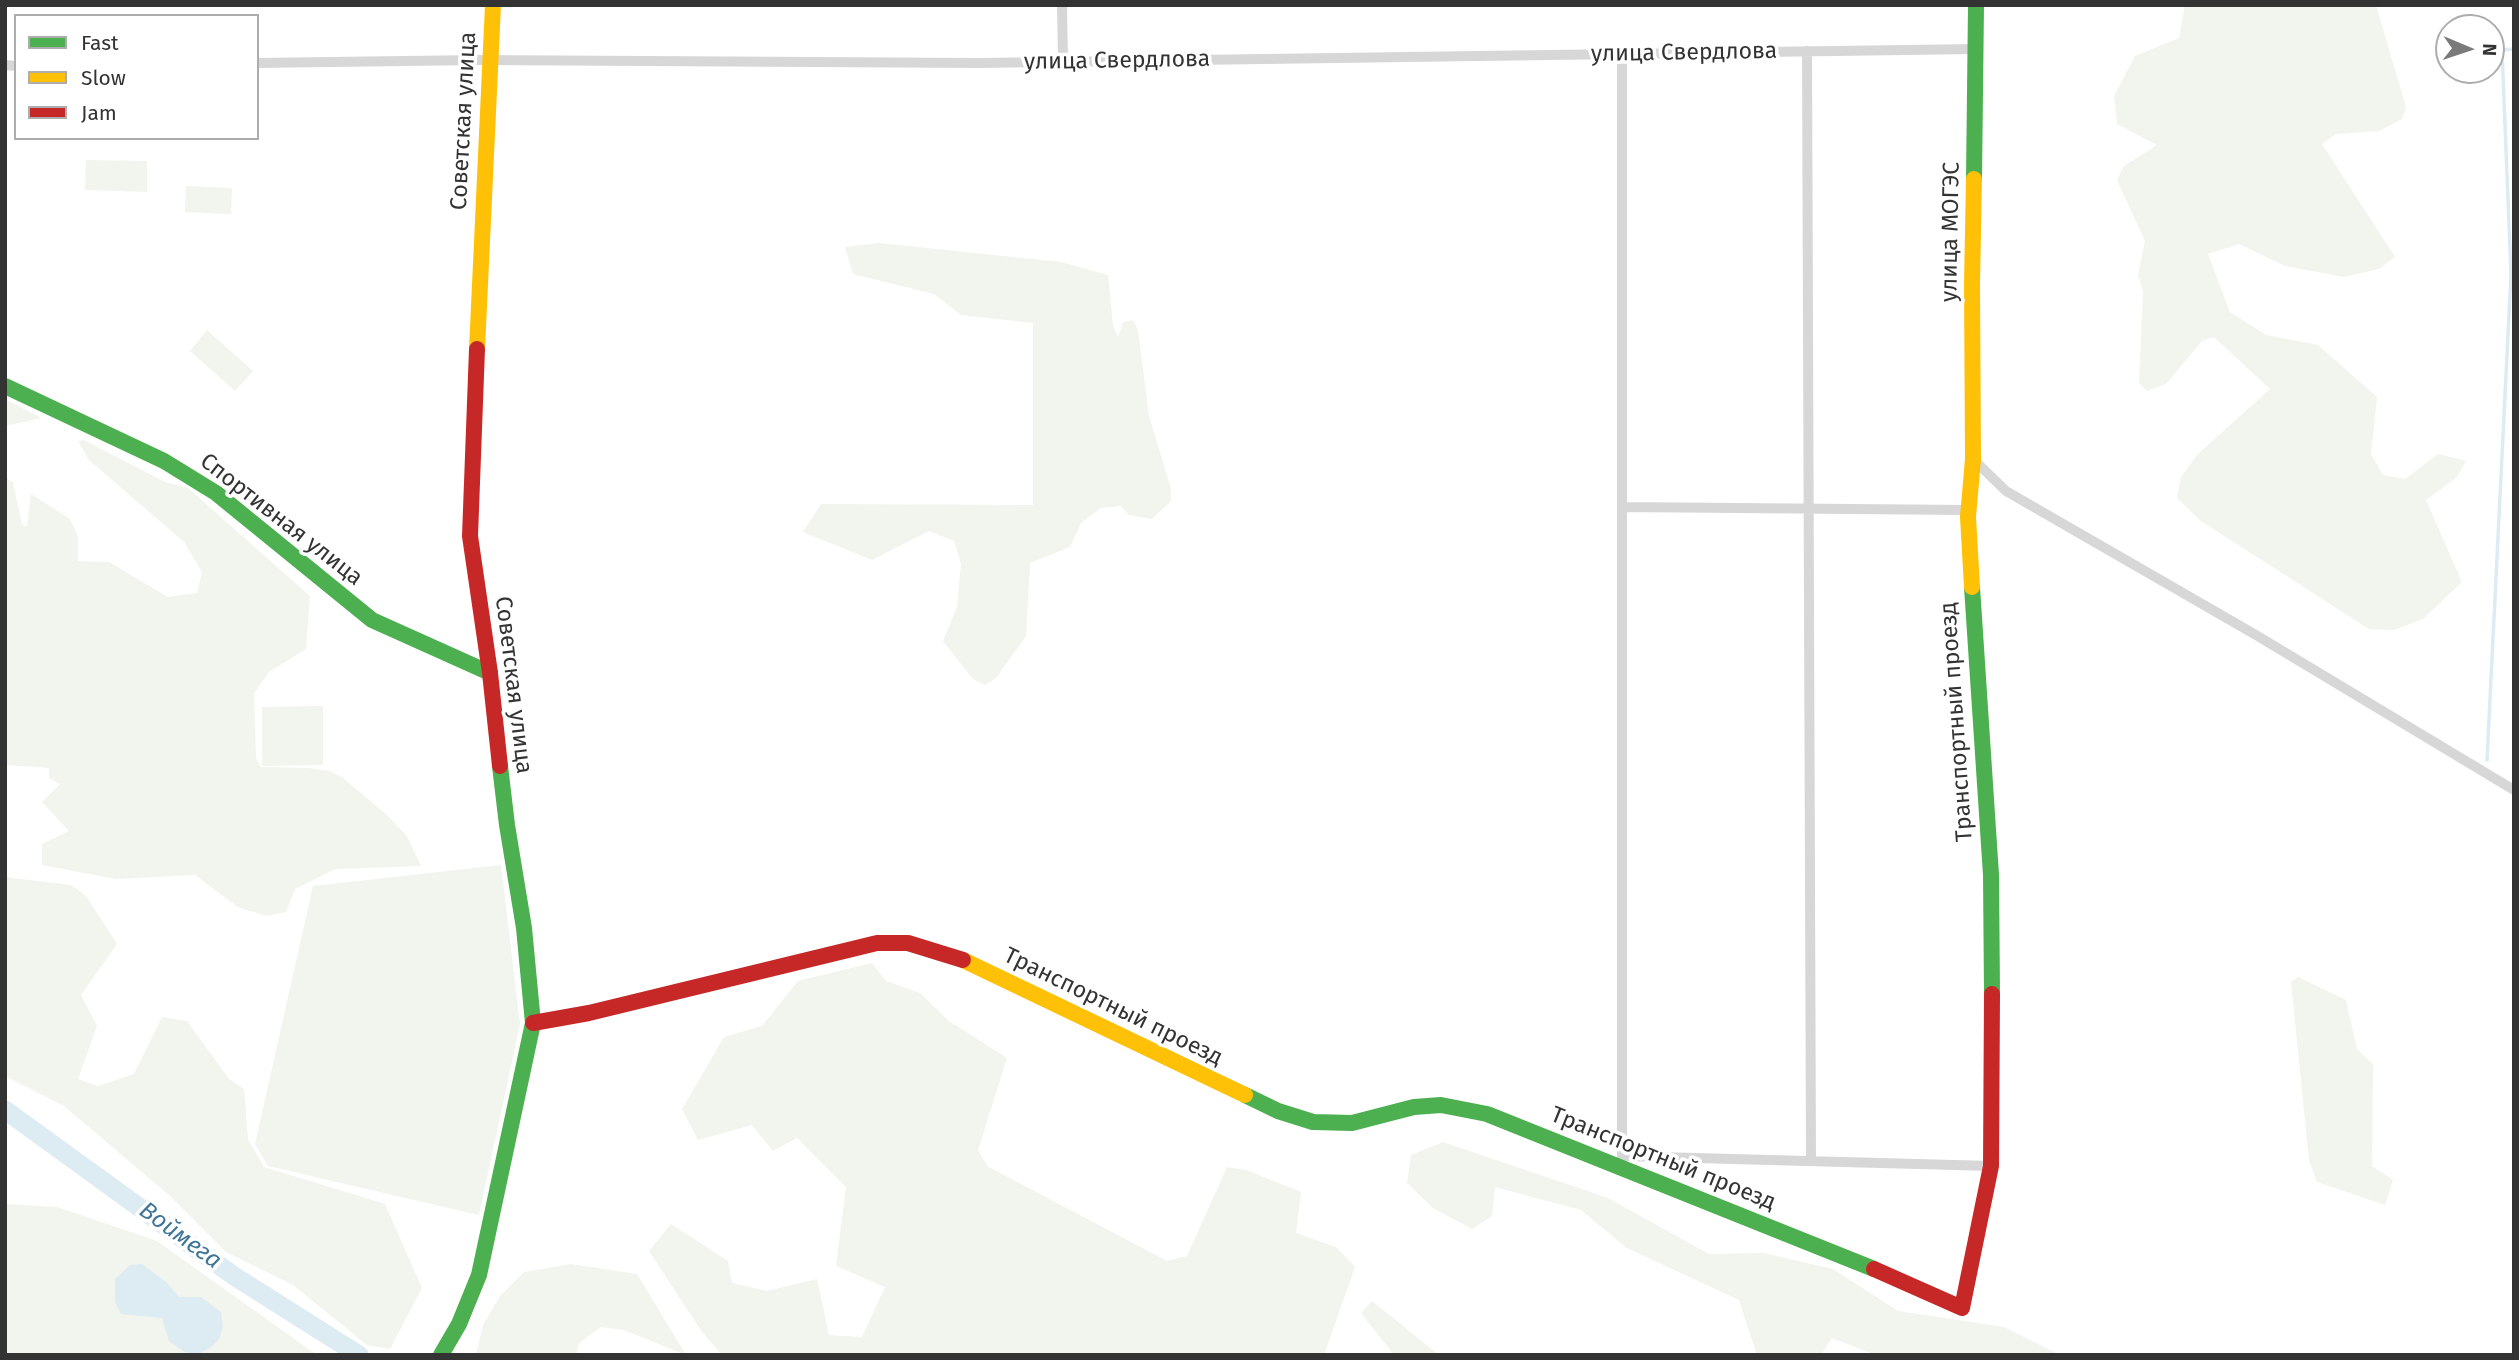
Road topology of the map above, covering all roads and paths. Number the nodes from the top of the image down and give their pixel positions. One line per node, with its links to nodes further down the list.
1 (494, 5): 7 (street, Советская улица)
2 (1062, 5): 8 (street)
3 (1976, 5): 4 (street, улица МОГЭС)
4 (1978, 49): 5 (street, улица Свердлова); 11 (street, улица МОГЭС)
5 (1807, 51): 6 (street, улица Свердлова); 13 (street)
6 (1622, 54): 8 (street, улица Свердлова); 12 (street)
7 (490, 60): 8 (street, улица Свердлова); 9 (street, улица Свердлова); 15 (street, Советская улица)
8 (1063, 61)
9 (259, 63)
10 (5, 386): 15 (street, Спортивная улица)
11 (1973, 459): 14 (street, Транспортный проезд); 16 (street)
12 (1622, 507): 13 (street); 19 (street)
13 (1808, 508): 14 (street); 18 (street)
14 (1968, 510): 20 (street, Транспортный проезд)
15 (490, 673): 17 (street, Советская улица)
16 (2514, 790)
17 (533, 1023): 19 (street, Транспортный проезд); 21 (street, Советская улица)
18 (1811, 1161): 19 (street); 20 (street)
19 (1622, 1162): 20 (street, Транспортный проезд)
20 (1991, 1166)
21 (441, 1355)

